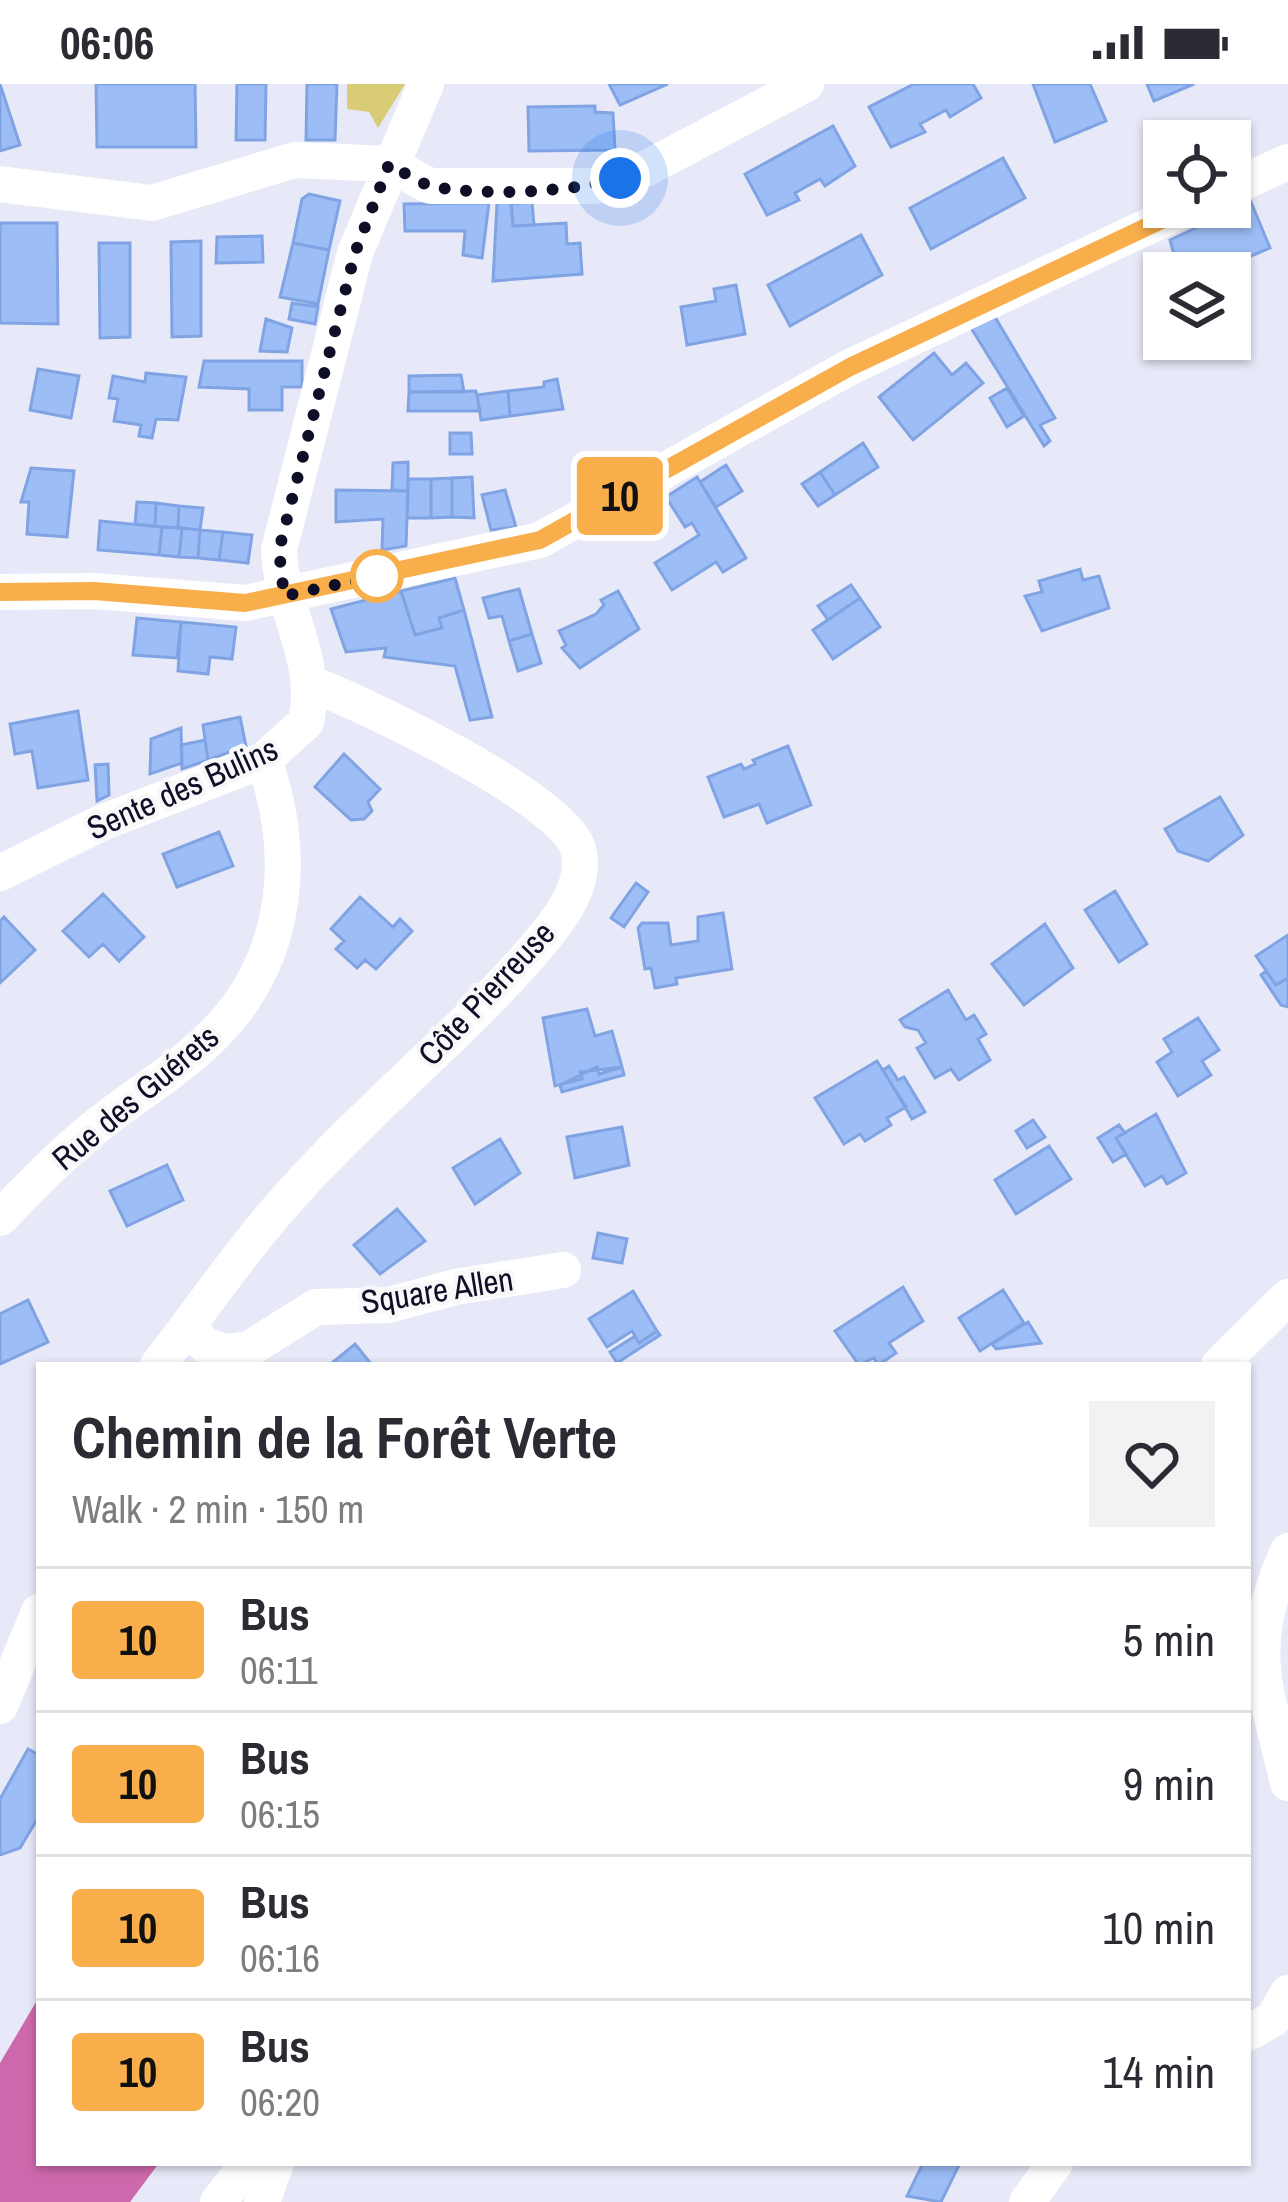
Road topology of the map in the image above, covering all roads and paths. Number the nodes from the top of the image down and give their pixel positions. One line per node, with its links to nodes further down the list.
1 (426, 84): 4 (street)
2 (806, 84): 4 (street)
3 (1288, 162): 5 (street)
4 (389, 164): 6 (street); 9 (street)
5 (1251, 179)
6 (0, 184)
7 (1145, 228): 9 (street)
8 (0, 592): 9 (street)
9 (284, 596): 10 (street)
10 (311, 684): 11 (street, Sente des Bulins); 16 (street, Côte Pierreuse)
11 (264, 760): 12 (street, Sente des Bulins); 13 (street, Rue des Guérets)
12 (0, 873)
13 (0, 1218)
14 (563, 1270): 16 (street, Square Allen)
15 (1288, 1297): 18 (street)
16 (188, 1327): 17 (street, Côte Pierreuse)
17 (160, 1362)
18 (1222, 1362)
19 (1288, 1551): 22 (street)
20 (36, 1619): 21 (street)
21 (0, 1706)
22 (1288, 1783)
23 (1288, 1993): 24 (street)
24 (1251, 2031)
25 (247, 2166): 28 (street)
26 (274, 2166): 29 (street)
27 (1053, 2166): 30 (street)
28 (218, 2202)
29 (262, 2202)
30 (1027, 2202)

